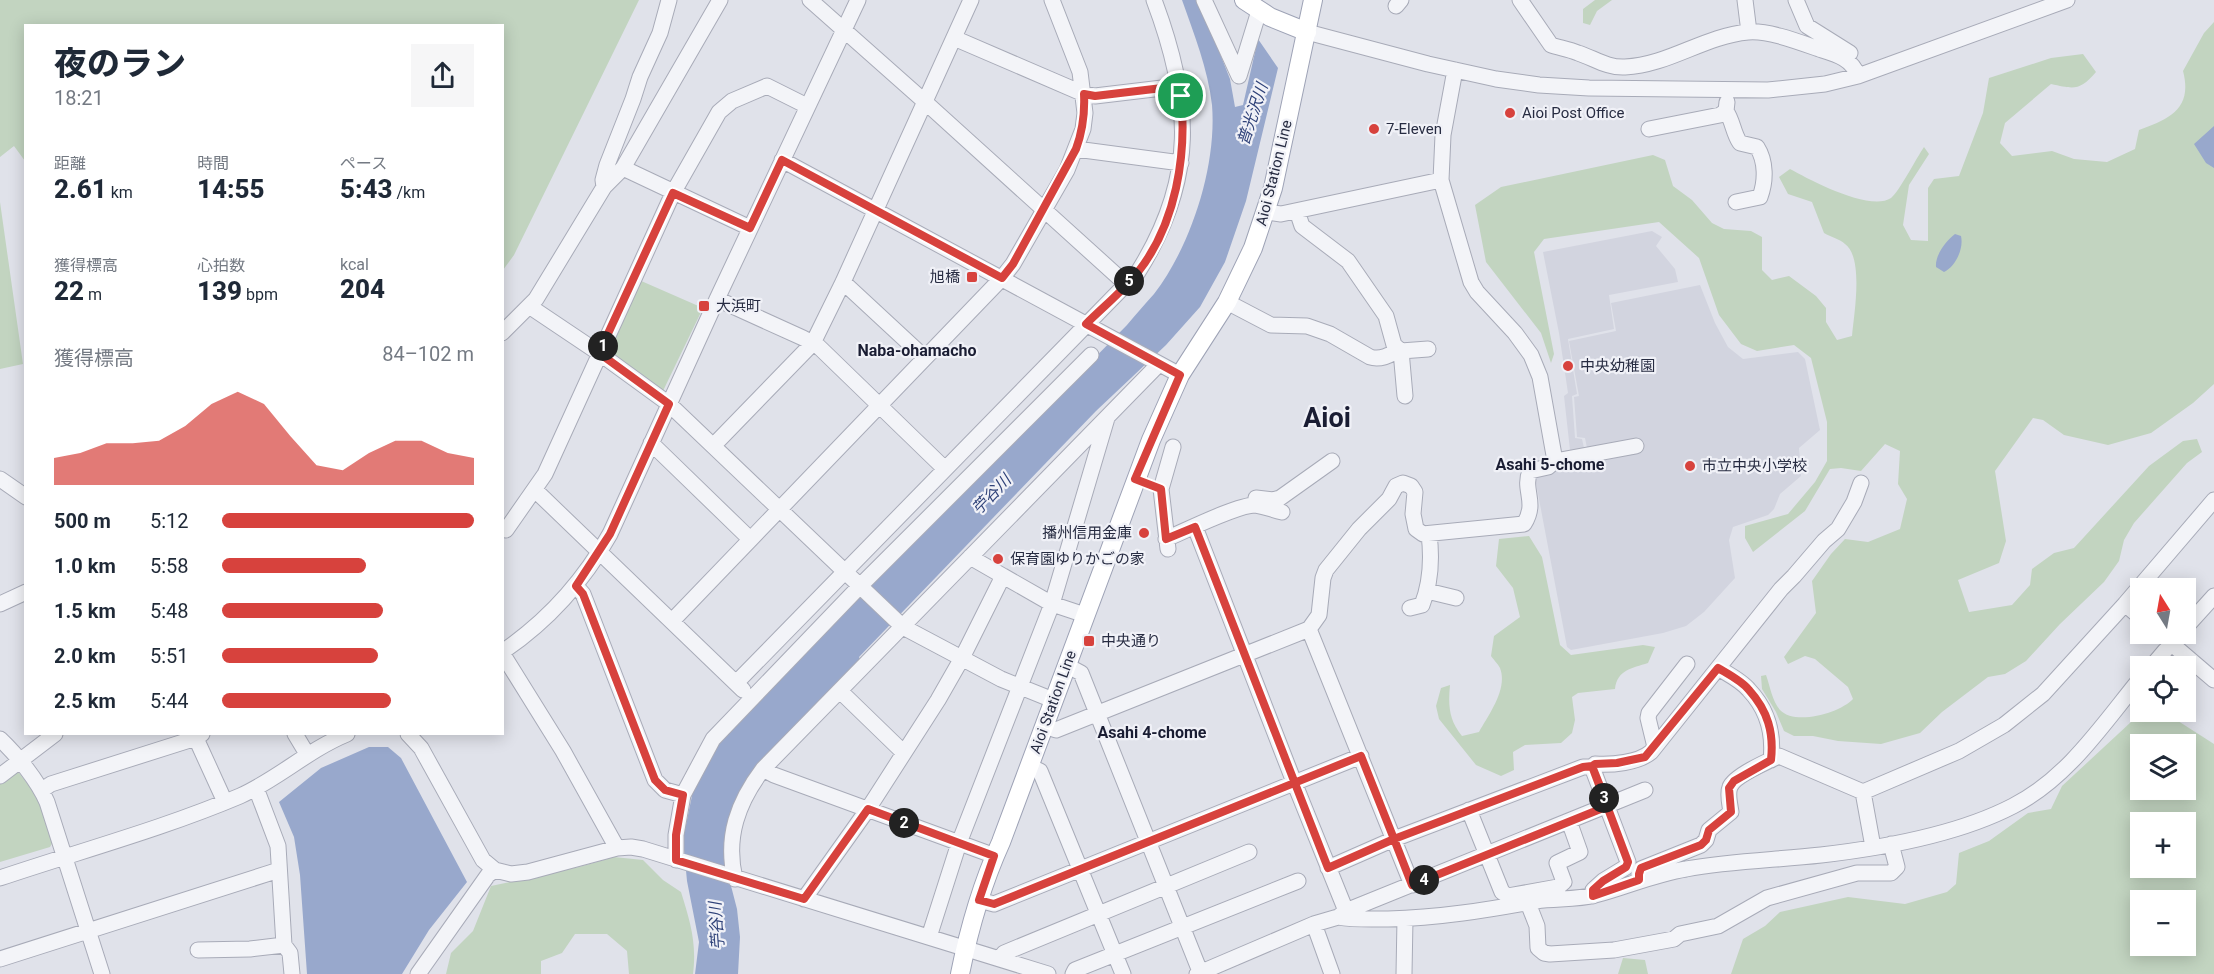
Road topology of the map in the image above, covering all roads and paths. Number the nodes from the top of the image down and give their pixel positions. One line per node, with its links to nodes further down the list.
1 (669, 0): 33 (street)
2 (720, 0): 31 (street)
3 (810, 0): 15 (street)
4 (858, 0): 15 (street)
5 (971, 0): 18 (street)
6 (1052, 0): 23 (street)
7 (1154, 0): 21 (street)
8 (1204, 0): 14 (street)
9 (1313, 0): 16 (main road, Aioi Station Line)
10 (1520, 0): 17 (street)
11 (1745, 0): 17 (street)
12 (1796, 0): 20 (street)
13 (2067, 0): 20 (street)
14 (1253, 4): 16 (main road)
15 (844, 29): 24 (street); 25 (street)
16 (1306, 32): 19 (street); 39 (main road, Aioi Station Line)
17 (1749, 32): 20 (street)
18 (954, 38): 23 (street); 24 (street)
19 (1455, 70): 22 (street); 32 (street)
20 (1855, 70): 22 (street)
21 (1179, 86): 23 (street); 30 (street)
22 (1727, 90): 26 (street)
23 (1084, 94): 28 (street)
24 (924, 101): 36 (street); 37 (street)
25 (807, 106): 29 (street); 34 (street)
26 (1726, 111): 27 (street); 35 (street)
27 (1649, 129)
28 (1076, 149): 30 (street); 37 (street)
29 (782, 160): 36 (street); 40 (street)
30 (1181, 162): 43 (street)
31 (623, 168): 33 (street); 34 (street)
32 (1441, 180): 38 (street); 66 (street)
33 (604, 187): 46 (street)
34 (673, 193): 40 (street); 52 (street)
35 (1736, 202)
36 (875, 209): 41 (street); 42 (street)
37 (1044, 209): 41 (street); 43 (street)
38 (1297, 211): 39 (street); 51 (street)
39 (1266, 212): 45 (main road, Aioi Station Line)
40 (750, 228): 44 (street)
41 (1002, 278): 47 (street); 54 (street)
42 (843, 282): 49 (street); 54 (street)
43 (1126, 284): 47 (street)
44 (717, 299): 49 (street); 58 (street)
45 (1227, 302): 51 (street); 56 (main road, Aioi Station Line)
46 (529, 306): 48 (street); 52 (street)
47 (1086, 324): 55 (street); 67 (street)
48 (504, 331)
49 (813, 343): 59 (street); 62 (street)
50 (1428, 349): 51 (street)
51 (1400, 350): 57 (street)
52 (599, 353): 58 (street); 72 (street)
53 (1091, 355): 87 (street)
54 (925, 358): 59 (street)
55 (1156, 363): 56 (street); 60 (street)
56 (1180, 375): 69 (main road, Aioi Station Line)
57 (1405, 396)
58 (669, 404): 61 (street); 62 (street)
59 (879, 406): 67 (street); 76 (street)
60 (1108, 415): 83 (street); 93 (street)
61 (651, 443): 81 (street); 82 (street)
62 (714, 445): 76 (street)
63 (1636, 446): 66 (street)
64 (1173, 447): 71 (street)
65 (1332, 461): 75 (street)
66 (1556, 461): 80 (street)
67 (945, 469): 84 (street)
68 (0, 479): 73 (street)
69 (1135, 479): 71 (street); 97 (main road, Aioi Station Line)
70 (1861, 483): 111 (street)
71 (1161, 489): 78 (street)
72 (535, 490): 79 (street); 82 (street)
73 (24, 496)
74 (2214, 500): 94 (street)
75 (1250, 506): 77 (street); 78 (street)
76 (780, 509): 81 (street); 84 (street)
77 (1282, 512)
78 (1195, 527): 106 (street)
79 (506, 530)
80 (1429, 534): 88 (street); 101 (street)
81 (750, 539): 99 (street)
82 (601, 551): 86 (street); 99 (street)
83 (970, 557): 85 (street); 100 (street)
84 (846, 572): 87 (street); 113 (street)
85 (1003, 576): 93 (street); 108 (street)
86 (576, 586): 104 (street); 142 (street)
87 (862, 588): 100 (street); 117 (street)
88 (1427, 591): 91 (street); 95 (street)
89 (24, 593): 92 (street)
90 (2214, 596): 98 (street)
91 (1456, 598)
92 (0, 604)
93 (1052, 604): 97 (street); 114 (street)
94 (2125, 604): 96 (street); 141 (street)
95 (1410, 608)
96 (2130, 609)
97 (1085, 615): 110 (main road, Aioi Station Line)
98 (2196, 616)
99 (673, 620): 113 (street)
100 (901, 625): 108 (street); 115 (street)
101 (1309, 629): 106 (street); 130 (street)
102 (2170, 644): 107 (street)
103 (2181, 644): 112 (street)
104 (504, 651)
105 (504, 655): 153 (street)
106 (1244, 655): 119 (street); 137 (street)
107 (2160, 656)
108 (962, 658): 114 (street); 128 (street)
109 (1687, 664): 127 (street)
110 (1066, 665): 118 (main road, Aioi Station Line); 119 (street)
111 (1718, 668): 127 (street); 131 (street)
112 (2214, 680)
113 (736, 683): 117 (street)
114 (1021, 688): 118 (street); 150 (street)
115 (840, 691): 128 (street); 135 (street)
116 (2130, 691): 151 (street)
117 (751, 698): 142 (street)
118 (1053, 700): 120 (main road, Aioi Station Line)
119 (1097, 714): 120 (street); 149 (street)
120 (1044, 726): 133 (main road, Aioi Station Line)
121 (55, 735): 132 (street)
122 (197, 735): 139 (street); 143 (street)
123 (296, 735): 129 (street)
124 (345, 735): 129 (street)
125 (409, 735): 162 (street)
126 (0, 740): 132 (street)
127 (1655, 747): 134 (street)
128 (904, 753): 145 (street)
129 (308, 754): 138 (street)
130 (1361, 756): 137 (street); 148 (street)
131 (1771, 760): 141 (street); 165 (street)
132 (19, 762): 136 (street); 139 (street)
133 (1029, 766): 157 (main road, Aioi Station Line); 160 (street)
134 (1592, 766): 144 (street); 146 (street)
135 (763, 769): 145 (street); 164 (street)
136 (0, 776)
137 (1294, 782): 149 (street); 159 (street)
138 (256, 788): 143 (street); 161 (street)
139 (42, 790): 156 (street)
140 (1645, 790): 144 (street)
141 (1863, 792): 152 (street)
142 (683, 795): 158 (street)
143 (225, 802): 156 (street)
144 (1608, 806): 147 (street); 169 (street)
145 (868, 809): 150 (street); 170 (street)
146 (1469, 810): 148 (street); 155 (street)
147 (1569, 821): 155 (street); 155 (street)
148 (1394, 839): 159 (street); 167 (street)
149 (1147, 842): 160 (street); 168 (street)
150 (959, 843): 157 (street); 179 (street)
151 (1892, 844): 152 (street); 172 (street)
152 (1873, 847): 165 (street)
153 (617, 848): 158 (street); 162 (street)
154 (1249, 852): 168 (street)
155 (1487, 854): 167 (street)
156 (65, 856): 163 (street); 178 (street)
157 (994, 856): 171 (main road, Aioi Station Line)
158 (679, 861): 164 (street)
159 (1328, 868): 174 (street)
160 (1080, 869): 171 (street); 173 (street)
161 (279, 870): 178 (street); 180 (street)
162 (495, 870): 188 (street)
163 (0, 878)
164 (732, 878): 170 (street)
165 (1639, 880): 169 (street)
166 (1298, 881): 177 (street)
167 (1412, 885): 174 (street)
168 (1165, 886): 173 (street); 177 (street)
169 (1593, 896): 172 (street)
170 (804, 899): 179 (street)
171 (979, 900): 181 (main road, Aioi Station Line)
172 (1528, 903): 175 (street)
173 (1099, 913): 183 (street); 185 (street)
174 (1342, 914): 175 (street); 176 (street)
175 (1405, 919): 195 (street)
176 (1314, 924): 193 (street); 194 (street)
177 (1182, 928): 183 (street); 193 (street)
178 (89, 931): 184 (street); 186 (street)
179 (929, 937): 181 (street)
180 (284, 945): 182 (street); 187 (street)
181 (965, 949): 185 (street); 189 (main road, Aioi Station Line)
182 (198, 950)
183 (1115, 954): 191 (street); 192 (street)
184 (0, 959)
185 (1000, 959): 190 (street)
186 (102, 974)
187 (292, 974)
188 (418, 974)
189 (960, 974)
190 (1048, 974)
191 (1072, 974)
192 (1123, 974)
193 (1199, 974)
194 (1332, 974)
195 (1404, 974)

